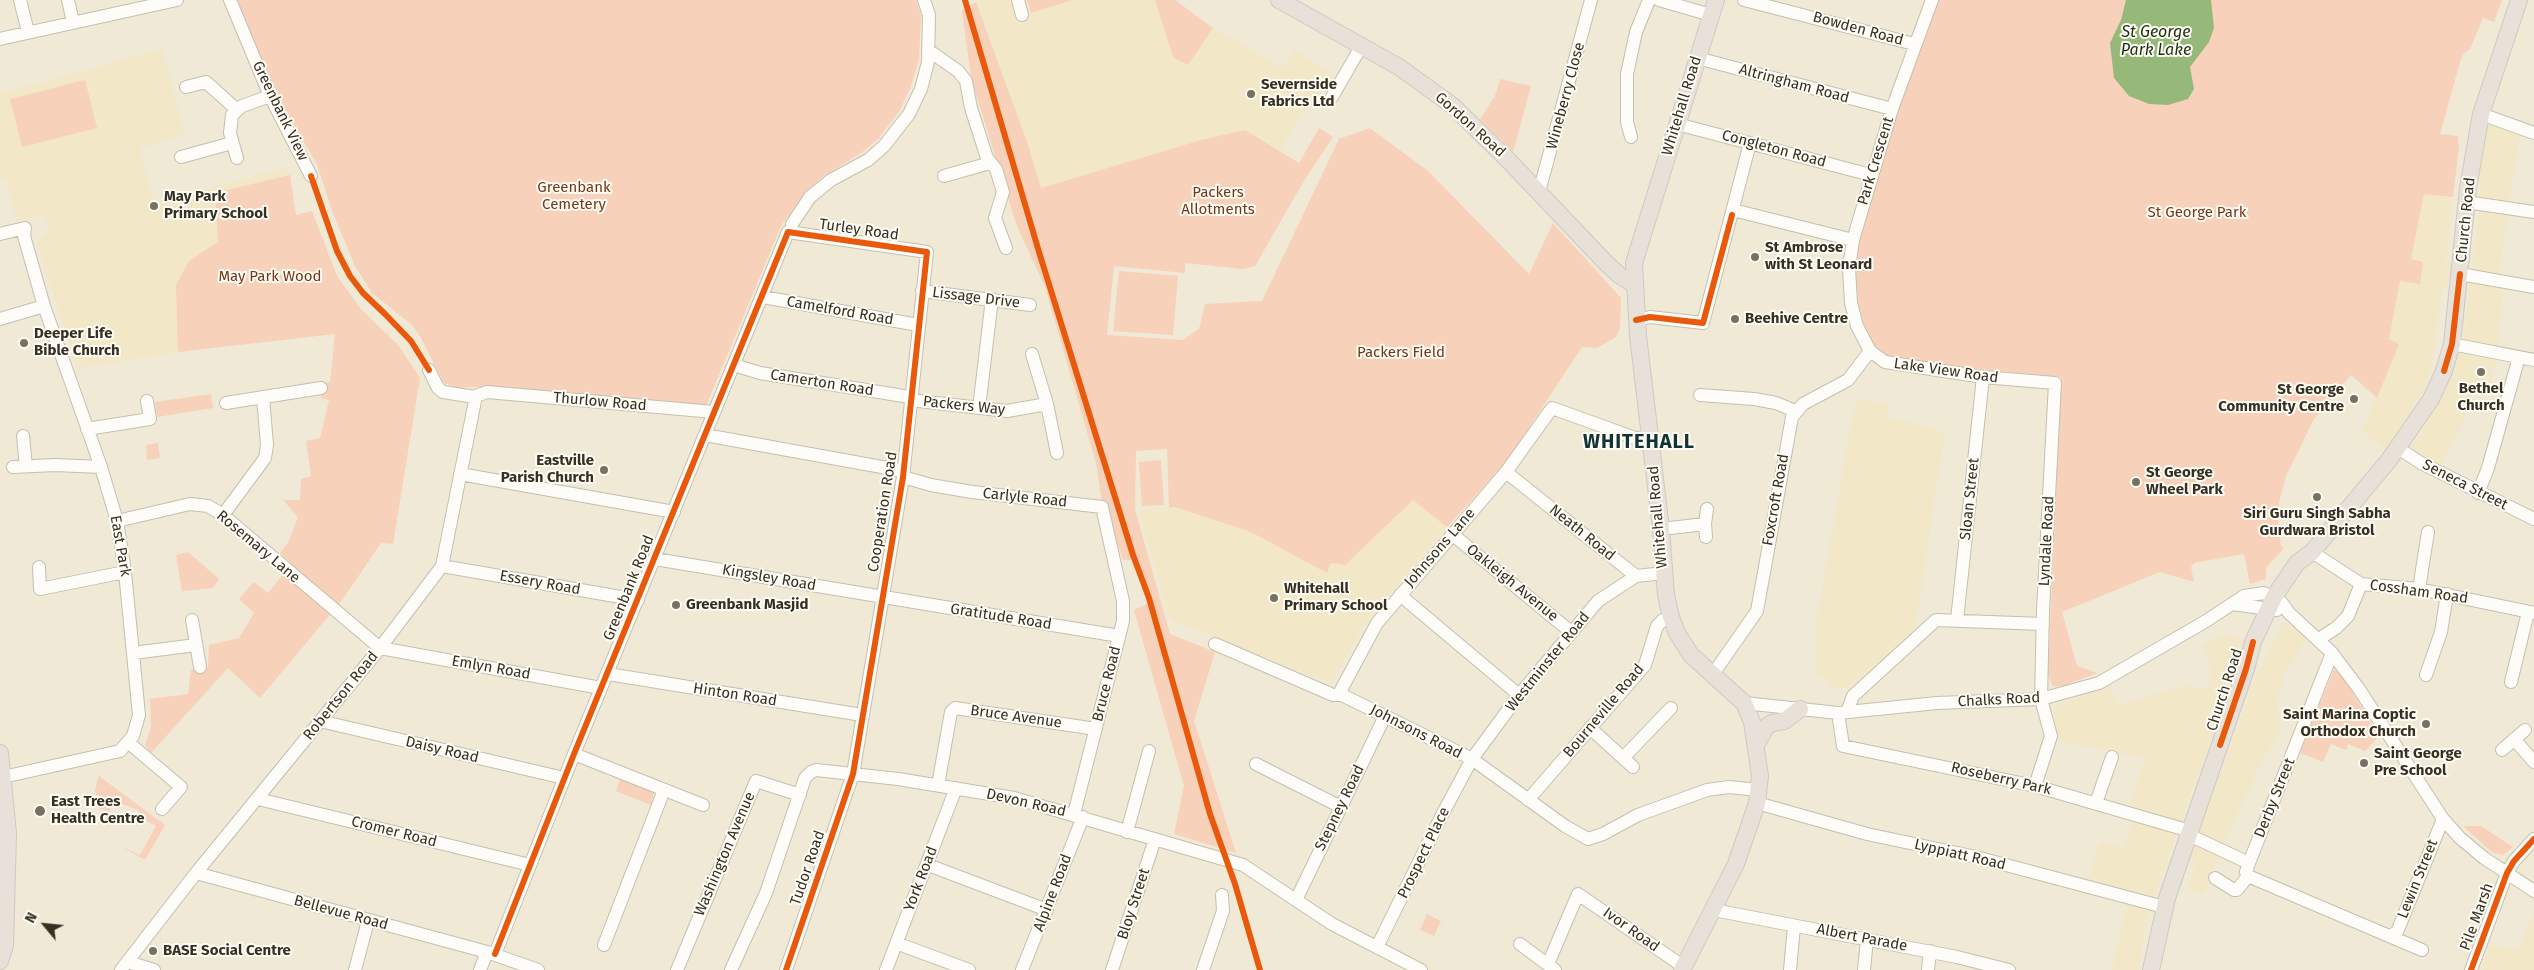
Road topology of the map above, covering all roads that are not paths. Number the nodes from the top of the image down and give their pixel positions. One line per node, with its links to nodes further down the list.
1 (20, 0): 17 (street)
2 (68, 0): 16 (street)
3 (177, 0): 16 (street)
4 (230, 0): 24 (street, Greenbank View)
5 (924, 0): 21 (street, Greenbank Road)
6 (1018, 0): 15 (street)
7 (1592, 0): 40 (street, Wineberry Close)
8 (1649, 0): 31 (street)
9 (1659, 0): 14 (street)
10 (1744, 0): 19 (street, Bowden Road)
11 (1932, 0): 19 (street, Park Crescent)
12 (2519, 0): 28 (main road, Church Road)
13 (1282, 1): 20 (main road, Gordon Road)
14 (1714, 8): 22 (main road, Whitehall Road)
15 (1022, 15)
16 (73, 22): 17 (street)
17 (28, 32): 18 (street)
18 (0, 38)
19 (1914, 44): 26 (street, Park Crescent)
20 (1362, 45): 25 (street); 40 (main road, Gordon Road)
21 (928, 50): 36 (street); 44 (street, Greenbank Road)
22 (1697, 58): 26 (street, Altringham Road); 29 (main road, Whitehall Road)
23 (186, 87): 27 (street)
24 (270, 96): 27 (street); 38 (street, Greenbank View)
25 (1332, 97)
26 (1892, 109): 37 (street, Park Crescent)
27 (237, 110): 32 (street)
28 (2481, 114): 30 (street); 41 (main road, Church Road)
29 (1677, 124): 33 (street, Congleton Road); 50 (main road, Whitehall Road)
30 (2534, 132)
31 (1631, 137)
32 (232, 143): 34 (street); 35 (street)
33 (1750, 143): 37 (street, Congleton Road); 43 (street)
34 (181, 157)
35 (237, 158)
36 (990, 162): 39 (street); 47 (street)
37 (1871, 175): 46 (street, Park Crescent)
38 (311, 176)
39 (944, 176)
40 (1539, 192): 50 (main road, Gordon Road)
41 (2466, 202): 42 (street); 49 (main road, Church Road)
42 (2534, 212)
43 (1733, 213): 46 (street); 58 (street)
44 (790, 228): 48 (street, Turley Road); 53 (street, Greenbank Road)
45 (0, 234): 56 (street, East Park)
46 (1853, 240): 61 (street, Park Crescent)
47 (1006, 248)
48 (927, 252): 52 (street, Cooperation Road)
49 (2460, 274): 51 (street); 60 (main road, Church Road)
50 (1633, 284): 58 (main road, Whitehall Road)
51 (2534, 287)
52 (922, 291): 54 (street, Lissage Drive); 59 (street, Cooperation Road)
53 (763, 297): 59 (street, Camelford Road); 65 (street, Greenbank Road)
54 (992, 299): 55 (street, Lissage Drive); 77 (street)
55 (1030, 305)
56 (44, 306): 57 (street); 80 (street, East Park)
57 (0, 319)
58 (1636, 320): 83 (main road, Whitehall Road)
59 (918, 325): 73 (street, Cooperation Road)
60 (2452, 344): 63 (street); 84 (main road, Church Road)
61 (1870, 351): 67 (street, Lake View Road); 78 (street)
62 (1032, 354): 76 (street)
63 (2519, 357): 64 (street); 92 (street)
64 (2534, 360)
65 (734, 365): 73 (street, Camerton Road); 79 (street, Greenbank Road)
66 (429, 370): 72 (street)
67 (1982, 377): 68 (street, Lake View Road); 121 (street, Sloan Street)
68 (2055, 383): 122 (street, Lyndale Road)
69 (321, 388): 71 (street)
70 (1700, 395): 78 (street)
71 (263, 397): 75 (street); 95 (street)
72 (475, 397): 79 (street, Thurlow Road); 90 (street, Robertson Road)
73 (910, 398): 77 (street, Packers Way); 91 (street, Cooperation Road)
74 (147, 401): 80 (street)
75 (226, 403)
76 (1047, 404): 77 (street, Packers Way); 85 (street)
77 (979, 408)
78 (1795, 411): 133 (street, Foxcroft Road)
79 (714, 412): 81 (street, Greenbank Road)
80 (87, 429): 88 (street, East Park)
81 (705, 435): 91 (street, Carlyle Road); 94 (street, Greenbank Road)
82 (23, 436): 86 (street)
83 (1650, 437): 89 (street, Johnsons Lane); 99 (main road, Whitehall Road)
84 (2398, 448): 92 (street, Seneca Street); 103 (main road, Church Road)
85 (1057, 453)
86 (26, 466): 87 (street); 88 (street)
87 (13, 467)
88 (101, 467): 97 (street, East Park)
89 (1506, 472): 101 (street, Johnsons Lane); 110 (street, Neath Road)
90 (460, 474): 94 (street); 106 (street, Robertson Road)
91 (904, 474): 104 (street, Carlyle Road); 115 (street, Cooperation Road)
92 (2478, 493): 96 (street, Seneca Street)
93 (1707, 509): 98 (street)
94 (674, 512): 105 (street, Greenbank Road)
95 (222, 515): 97 (street, Rosemary Lane); 128 (street, Rosemary Lane)
96 (2534, 519)
97 (117, 521): 108 (street, East Park)
98 (1705, 524): 99 (street); 102 (street)
99 (1660, 529): 109 (main road, Whitehall Road)
100 (2428, 532): 112 (street)
101 (1452, 534): 114 (street, Johnsons Lane); 123 (street, Oakleigh Avenue)
102 (1706, 537)
103 (2312, 552): 111 (street, Cossham Road); 117 (main road, Church Road)
104 (1114, 553): 124 (street, Bruce Road)
105 (654, 559): 115 (street, Kingsley Road); 116 (street, Greenbank Road)
106 (442, 566): 116 (street, Essery Road); 128 (street, Robertson Road)
107 (39, 567): 108 (street)
108 (125, 572): 130 (street, East Park)
109 (1664, 574): 110 (street); 119 (main road, Whitehall Road)
110 (1636, 576): 123 (street, Westminster Road)
111 (2361, 584): 112 (street, Cossham Road); 125 (street)
112 (2420, 589): 113 (street, Cossham Road)
113 (2447, 594): 118 (street, Cossham Road); 134 (street)
114 (1400, 595): 137 (street, Johnsons Lane); 138 (street)
115 (883, 597): 124 (street, Gratitude Road); 144 (street, Cooperation Road)
116 (638, 600): 132 (street, Greenbank Road)
117 (2279, 606): 125 (street); 139 (street, Chalks Road); 181 (main road, Church Road)
118 (2531, 612): 135 (street)
119 (1671, 617): 133 (main road, Whitehall Road); 147 (street, Bourneville Road)
120 (192, 620): 127 (street)
121 (1957, 620): 122 (street); 143 (street)
122 (2043, 624): 139 (street, Lyndale Road)
123 (1571, 632): 138 (street, Westminster Road)
124 (1119, 636): 148 (street, Bruce Road)
125 (2319, 639): 129 (street)
126 (1215, 644): 137 (street, Johnsons Road)
127 (196, 645): 130 (street); 131 (street)
128 (380, 648): 136 (street, Emlyn Road); 146 (street, Robertson Road)
129 (2332, 652): 179 (street); 187 (street, Derby Street)
130 (133, 653): 151 (street, East Park)
131 (200, 667)
132 (608, 674): 136 (street, Greenbank Road); 144 (street, Hinton Road)
133 (1712, 674): 140 (main road, Whitehall Road)
134 (2426, 675)
135 (2511, 682)
136 (602, 688): 155 (street, Greenbank Road)
137 (1342, 695): 145 (street, Johnsons Road)
138 (1519, 695): 159 (street, Westminster Road)
139 (2041, 699): 143 (street, Chalks Road); 167 (street, Lyndale Road)
140 (1744, 703): 142 (street, Chalks Road); 152 (main road, Whitehall Road)
141 (1671, 708): 158 (street)
142 (1800, 708): 143 (street, Chalks Road); 152 (main road)
143 (1843, 712): 167 (street, Roseberry Park)
144 (862, 715): 163 (street, Cooperation Road)
145 (1385, 716): 159 (street, Johnsons Road); 176 (street, Stepney Road)
146 (320, 721): 165 (street, Daisy Road); 172 (street, Robertson Road)
147 (1590, 728): 158 (street); 173 (street, Bourneville Road)
148 (1096, 729): 166 (street, Bruce Avenue); 178 (street, Bruce Road)
149 (2525, 730): 150 (street)
150 (2514, 739): 153 (street); 160 (street)
151 (129, 743): 164 (street); 177 (street)
152 (1756, 746): 171 (main road, Whitehall Road)
153 (2502, 750)
154 (1150, 751): 180 (street)
155 (574, 754): 165 (street, Greenbank Road); 169 (street)
156 (0, 756): 164 (main road)
157 (2112, 757): 174 (street)
158 (1623, 758): 162 (street)
159 (1472, 760): 173 (street, Johnsons Road); 204 (street, Prospect Place)
160 (2534, 762)
161 (1256, 764): 176 (street)
162 (1633, 767)
163 (853, 774): 166 (street, Devon Road); 170 (street, Devon Road); 221 (street, Tudor Road)
164 (3, 777): 207 (main road)
165 (564, 778): 186 (street, Greenbank Road)
166 (938, 785): 168 (street, Devon Road)
167 (2036, 786): 174 (street, Roseberry Park)
168 (956, 788): 178 (street, Devon Road); 185 (street, York Road)
169 (664, 790): 175 (street); 202 (street)
170 (800, 795): 219 (street, Washington Avenue); 220 (street, Devon Road)
171 (1758, 796): 182 (street, Lyppiatt Road); 194 (street, Lyppiatt Road); 196 (main road, Whitehall Road)
172 (258, 798): 186 (street, Cromer Road); 188 (street, Robertson Road)
173 (1528, 800): 182 (street, Johnsons Road)
174 (2096, 803): 181 (street, Roseberry Park)
175 (703, 805)
176 (1341, 807): 193 (street, Stepney Road)
177 (162, 809)
178 (1078, 815): 180 (street, Devon Road); 195 (street, Alpine Road)
179 (2443, 819): 189 (street); 199 (street, Lewin Street)
180 (1127, 832): 183 (street, Devon Road)
181 (2190, 833): 187 (street, Roseberry Park); 194 (main road, Church Road)
182 (1603, 834)
183 (1155, 839): 193 (street, Devon Road); 225 (street, Bloy Street)
184 (2534, 839): 189 (street, Pile Marsh)
185 (928, 865): 195 (street); 201 (street, York Road)
186 (530, 866): 208 (street, Greenbank Road)
187 (2248, 870): 190 (street); 199 (street, Roseberry Park)
188 (196, 873): 197 (street, Bellevue Road); 210 (street, Robertson Road)
189 (2507, 873): 191 (street); 233 (street, Pile Marsh)
190 (2215, 878)
191 (2534, 891)
192 (1222, 895): 226 (street)
193 (1296, 900): 204 (street, Devon Road)
194 (2164, 907): 232 (main road, Church Road)
195 (1046, 910): 224 (street, Alpine Road)
196 (1714, 910): 198 (street, Albert Parade); 212 (main road, Whitehall Road)
197 (368, 920): 208 (street, Bellevue Road); 216 (street)
198 (1794, 926): 200 (street, Albert Parade); 228 (street)
199 (2390, 936): 205 (street, Roseberry Park)
200 (1867, 939): 206 (street, Albert Parade); 229 (street)
201 (896, 943): 222 (street, York Road); 223 (street)
202 (604, 944)
203 (1520, 944): 211 (street)
204 (1377, 948): 209 (street, Devon Road)
205 (2422, 950)
206 (1930, 951): 213 (street, Albert Parade); 230 (street)
207 (2, 953): 214 (main road)
208 (491, 953): 217 (street, Greenbank Road); 218 (street, Bellevue Road)
209 (1400, 965): 227 (street, Devon Road)
210 (124, 966): 215 (street)
211 (1551, 967): 212 (street, Ivor Road)
212 (1683, 968)
213 (1994, 968): 231 (street, Albert Parade)
214 (6, 970)
215 (154, 970)
216 (354, 970)
217 (480, 970)
218 (538, 970)
219 (677, 970)
220 (731, 970)
221 (786, 970)
222 (886, 970)
223 (969, 970)
224 (1022, 970)
225 (1112, 970)
226 (1203, 970)
227 (1421, 970)
228 (1790, 970)
229 (1864, 970)
230 (1928, 970)
231 (2009, 970)
232 (2151, 970)
233 (2471, 970)

